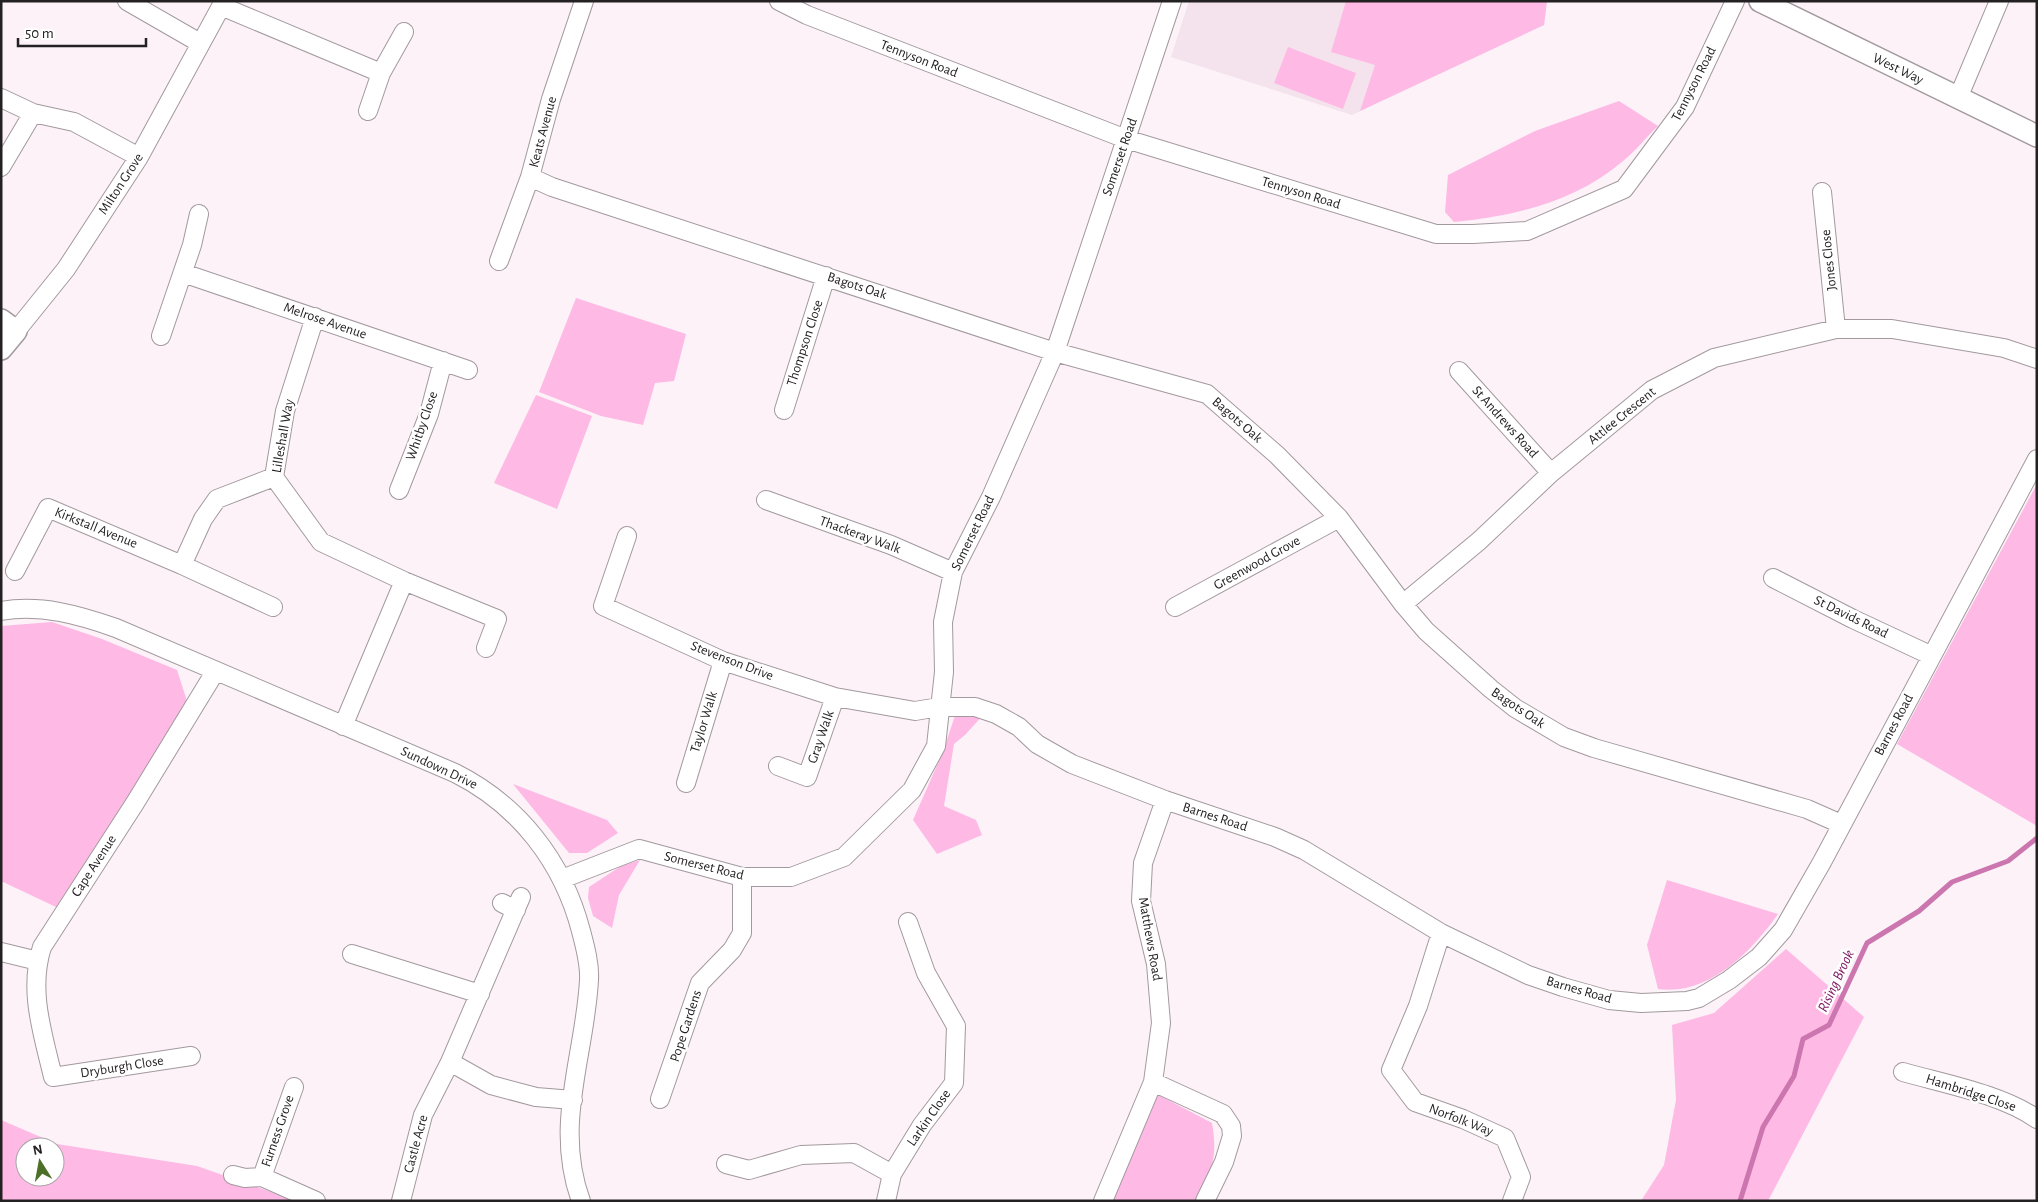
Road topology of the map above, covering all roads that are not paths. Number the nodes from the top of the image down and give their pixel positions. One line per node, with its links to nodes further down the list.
1 (127, 1): 11 (street)
2 (584, 1): 21 (street, Keats Avenue)
3 (779, 1): 9 (street, Tennyson Road)
4 (1172, 1): 18 (street, Somerset Road)
5 (1735, 1): 18 (street, Tennyson Road)
6 (1760, 1): 14 (street, West Way)
7 (1999, 1): 14 (street)
8 (222, 4): 11 (street, Milton Grove); 12 (street, Milton Grove)
9 (810, 8): 18 (street, Tennyson Road)
10 (404, 32): 12 (street)
11 (200, 43): 19 (street, Milton Grove)
12 (382, 73): 15 (street)
13 (1, 98): 16 (street)
14 (1958, 98): 17 (street, West Way)
15 (368, 111)
16 (33, 114): 19 (street); 20 (street)
17 (2037, 136)
18 (1126, 139): 32 (street, Somerset Road)
19 (139, 157): 28 (street, Milton Grove)
20 (1, 167)
21 (530, 177): 24 (street, Keats Avenue); 26 (street, Bagots Oak)
22 (1822, 192): 29 (street, Jones Close)
23 (199, 214): 25 (street)
24 (499, 261)
25 (183, 273): 27 (street, Melrose Avenue); 30 (street)
26 (826, 276): 32 (street, Bagots Oak); 37 (street, Thompson Close)
27 (314, 317): 34 (street, Melrose Avenue); 40 (street, Lilleshall Way)
28 (9, 326): 31 (street, Milton Grove)
29 (1836, 329): 33 (street, Attlee Crescent); 39 (street, Attlee Crescent)
30 (161, 336)
31 (1, 349)
32 (1055, 352): 43 (street, Bagots Oak); 47 (street, Somerset Road)
33 (2037, 358)
34 (443, 361): 35 (street, Melrose Avenue); 41 (street, Whitby Close)
35 (468, 370)
36 (1459, 371): 39 (street, St Andrews Road)
37 (784, 410)
38 (2037, 459): 55 (street, Barnes Road)
39 (1551, 473): 50 (street, Attlee Crescent)
40 (274, 477): 45 (street); 49 (street, Lilleshall Way)
41 (399, 490)
42 (766, 500): 47 (street, Thackeray Walk)
43 (1339, 518): 50 (street, Bagots Oak); 52 (street, Greenwood Grove)
44 (627, 536): 56 (street, Stevenson Drive)
45 (182, 565): 46 (street, Kirkstall Avenue); 51 (street, Kirkstall Avenue)
46 (15, 571)
47 (953, 572): 59 (street, Somerset Road)
48 (1773, 578): 55 (street, St Davids Road)
49 (404, 581): 54 (street, Lilleshall Way); 60 (street)
50 (1403, 604): 64 (street, Bagots Oak)
51 (273, 607)
52 (1176, 607)
53 (1, 611): 57 (street, Sundown Drive)
54 (486, 648)
55 (1930, 656): 64 (street, Barnes Road)
56 (723, 661): 58 (street, Stevenson Drive); 62 (street, Taylor Walk)
57 (215, 672): 60 (street, Sundown Drive); 72 (street, Cape Avenue)
58 (834, 697): 59 (street, Stevenson Drive); 61 (street, Gray Walk)
59 (939, 707): 63 (street, Barnes Road); 65 (street, Somerset Road)
60 (343, 726): 66 (street, Sundown Drive)
61 (778, 766)
62 (686, 784)
63 (1165, 800): 69 (street, Barnes Road); 78 (street, Matthews Road)
64 (1841, 824): 69 (street, Barnes Road)
65 (742, 877): 66 (street, Somerset Road); 80 (street, Pope Gardens)
66 (562, 879): 81 (street, Sundown Drive)
67 (513, 904): 73 (street, Castle Acre)
68 (908, 922): 84 (street, Larkin Close)
69 (1441, 933): 93 (street, Norfolk Way)
70 (1, 952): 72 (street)
71 (352, 954): 73 (street)
72 (38, 961): 77 (street, Cape Avenue)
73 (480, 994): 75 (street, Castle Acre)
74 (191, 1056): 77 (street, Dryburgh Close)
75 (450, 1062): 81 (street); 88 (street, Castle Acre)
76 (1903, 1072): 82 (street, Hambridge Close)
77 (53, 1077)
78 (1153, 1082): 91 (street, Matthews Road); 92 (street)
79 (294, 1087): 86 (street, Furness Grove)
80 (660, 1099)
81 (573, 1100): 89 (street, Sundown Drive)
82 (2037, 1119)
83 (726, 1164): 84 (street)
84 (892, 1174): 90 (street, Larkin Close)
85 (233, 1175): 86 (street)
86 (262, 1176): 87 (street, Furness Grove)
87 (316, 1201)
88 (401, 1201)
89 (581, 1201)
90 (886, 1201)
91 (1103, 1201)
92 (1206, 1201)
93 (1512, 1201)

